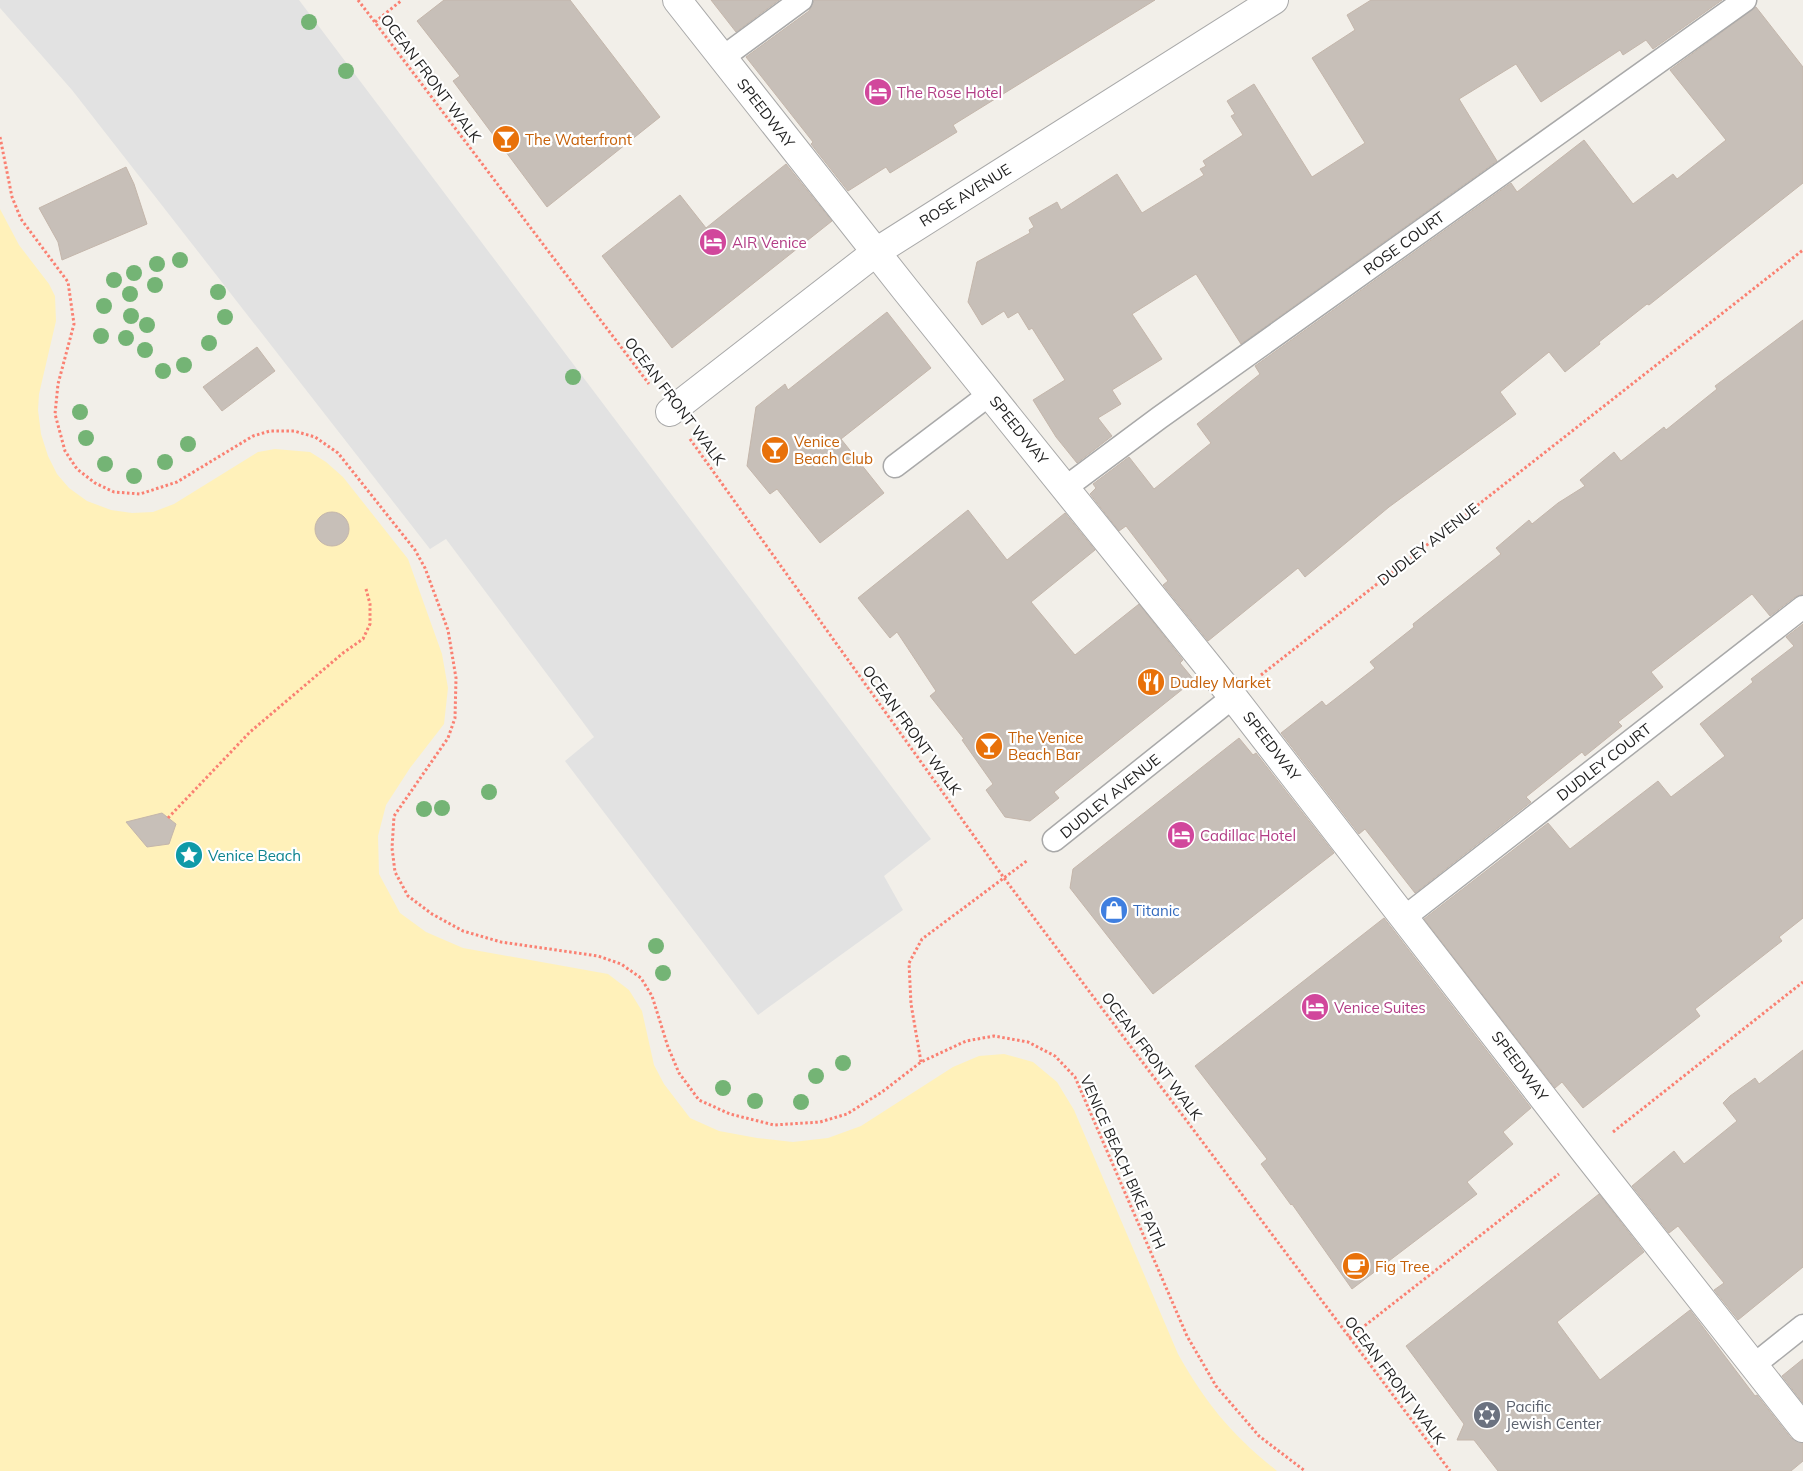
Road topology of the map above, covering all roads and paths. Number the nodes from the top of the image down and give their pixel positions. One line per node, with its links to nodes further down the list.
1 (358, 0): 7 (path, OCEAN FRONT WALK)
2 (402, 0): 7 (path)
3 (677, 0): 8 (street, SPEEDWAY)
4 (802, 0): 8 (lane)
5 (1274, 0): 11 (street, ROSE AVENUE)
6 (1744, 0): 15 (lane, ROSE COURT)
7 (375, 22): 13 (path, OCEAN FRONT WALK)
8 (722, 58): 11 (street, SPEEDWAY)
9 (0, 138): 23 (path, VENICE BEACH BIKE PATH)
10 (1803, 250): 18 (path, DUDLEY AVENUE)
11 (876, 252): 12 (street, SPEEDWAY); 13 (street, ROSE AVENUE)
12 (990, 394): 14 (lane); 15 (street, SPEEDWAY)
13 (670, 412): 21 (path, OCEAN FRONT WALK)
14 (895, 466)
15 (1065, 488): 18 (street, SPEEDWAY)
16 (366, 589): 19 (path)
17 (1803, 607): 22 (lane, DUDLEY COURT)
18 (1233, 697): 20 (lane, DUDLEY AVENUE); 22 (street, SPEEDWAY)
19 (168, 818)
20 (1054, 840)
21 (1004, 878): 23 (path); 28 (path, OCEAN FRONT WALK)
22 (1405, 917): 25 (street, SPEEDWAY)
23 (921, 1062): 27 (path, VENICE BEACH BIKE PATH)
24 (1803, 1326): 25 (lane)
25 (1754, 1365): 26 (street, SPEEDWAY)
26 (1803, 1428)
27 (1305, 1471)
28 (1450, 1471)

